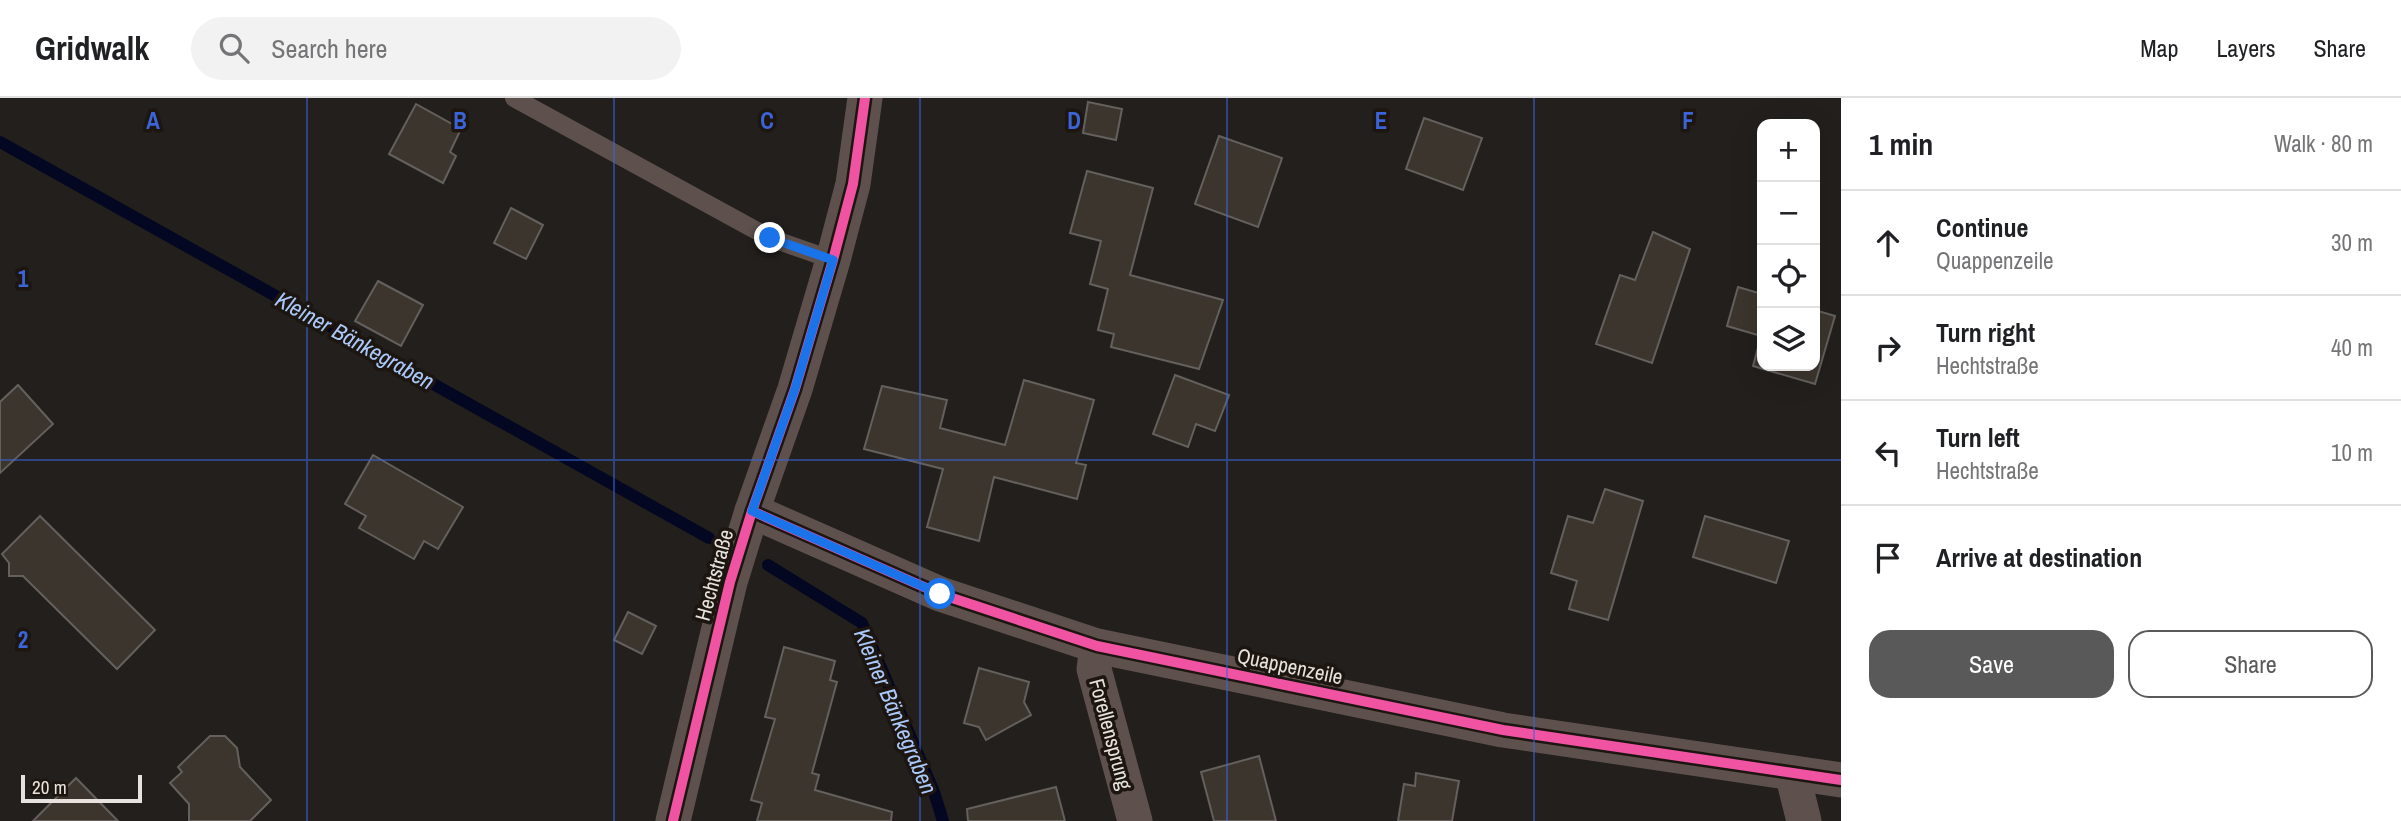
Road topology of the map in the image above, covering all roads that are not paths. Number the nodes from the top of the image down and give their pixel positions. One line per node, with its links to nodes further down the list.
1 (514, 98): 3 (lane)
2 (865, 98): 3 (street, Hechtstraße)
3 (833, 260): 4 (street, Hechtstraße)
4 (752, 511): 5 (street, Quappenzeile); 8 (street, Hechtstraße)
5 (1097, 646): 6 (street, Quappenzeile); 9 (street, Forellensprung)
6 (1792, 773): 7 (street, Quappenzeile); 10 (street)
7 (1841, 780)
8 (673, 821)
9 (1135, 821)
10 (1804, 821)

